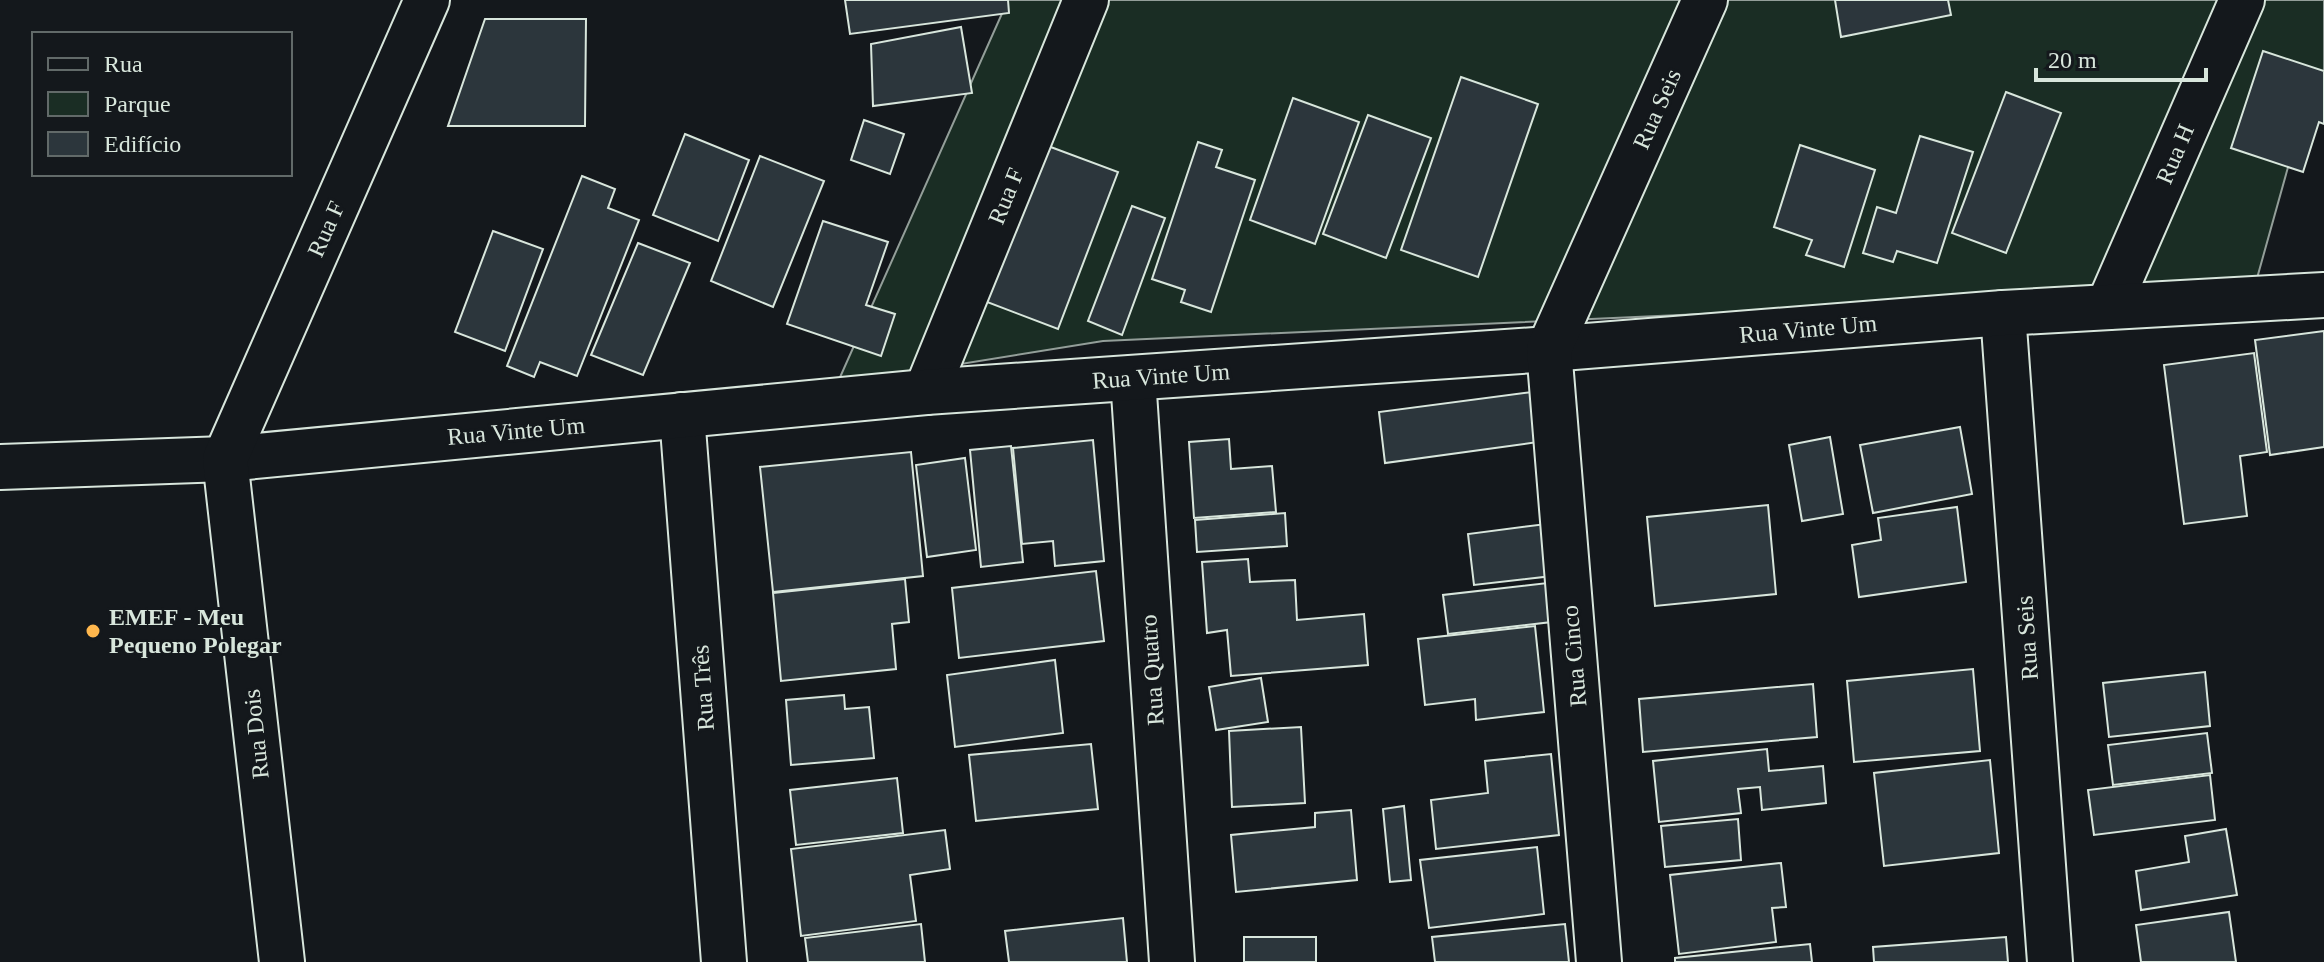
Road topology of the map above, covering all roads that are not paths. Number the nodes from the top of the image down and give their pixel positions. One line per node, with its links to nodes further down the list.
1 (427, 0): 12 (street, Rua F)
2 (1086, 0): 10 (street, Rua F)
3 (1705, 0): 8 (street, Rua Seis)
4 (2242, 0): 6 (street, Rua H)
5 (2324, 295): 6 (street, Rua Vinte Um)
6 (2108, 307): 7 (street, Rua Vinte Um)
7 (2003, 313): 8 (street, Rua Vinte Um); 18 (street, Rua Seis)
8 (1549, 349): 9 (street, Rua Vinte Um); 17 (street, Rua Cinco)
9 (1133, 378): 10 (street, Rua Vinte Um); 16 (street, Rua Quatro)
10 (926, 392): 11 (street, Rua Vinte Um)
11 (682, 415): 12 (street, Rua Vinte Um); 15 (street, Rua Três)
12 (225, 459): 13 (street, Rua Vinte Um); 14 (street, Rua Dois)
13 (0, 467)
14 (282, 962)
15 (724, 962)
16 (1172, 962)
17 (1599, 962)
18 (2050, 962)

